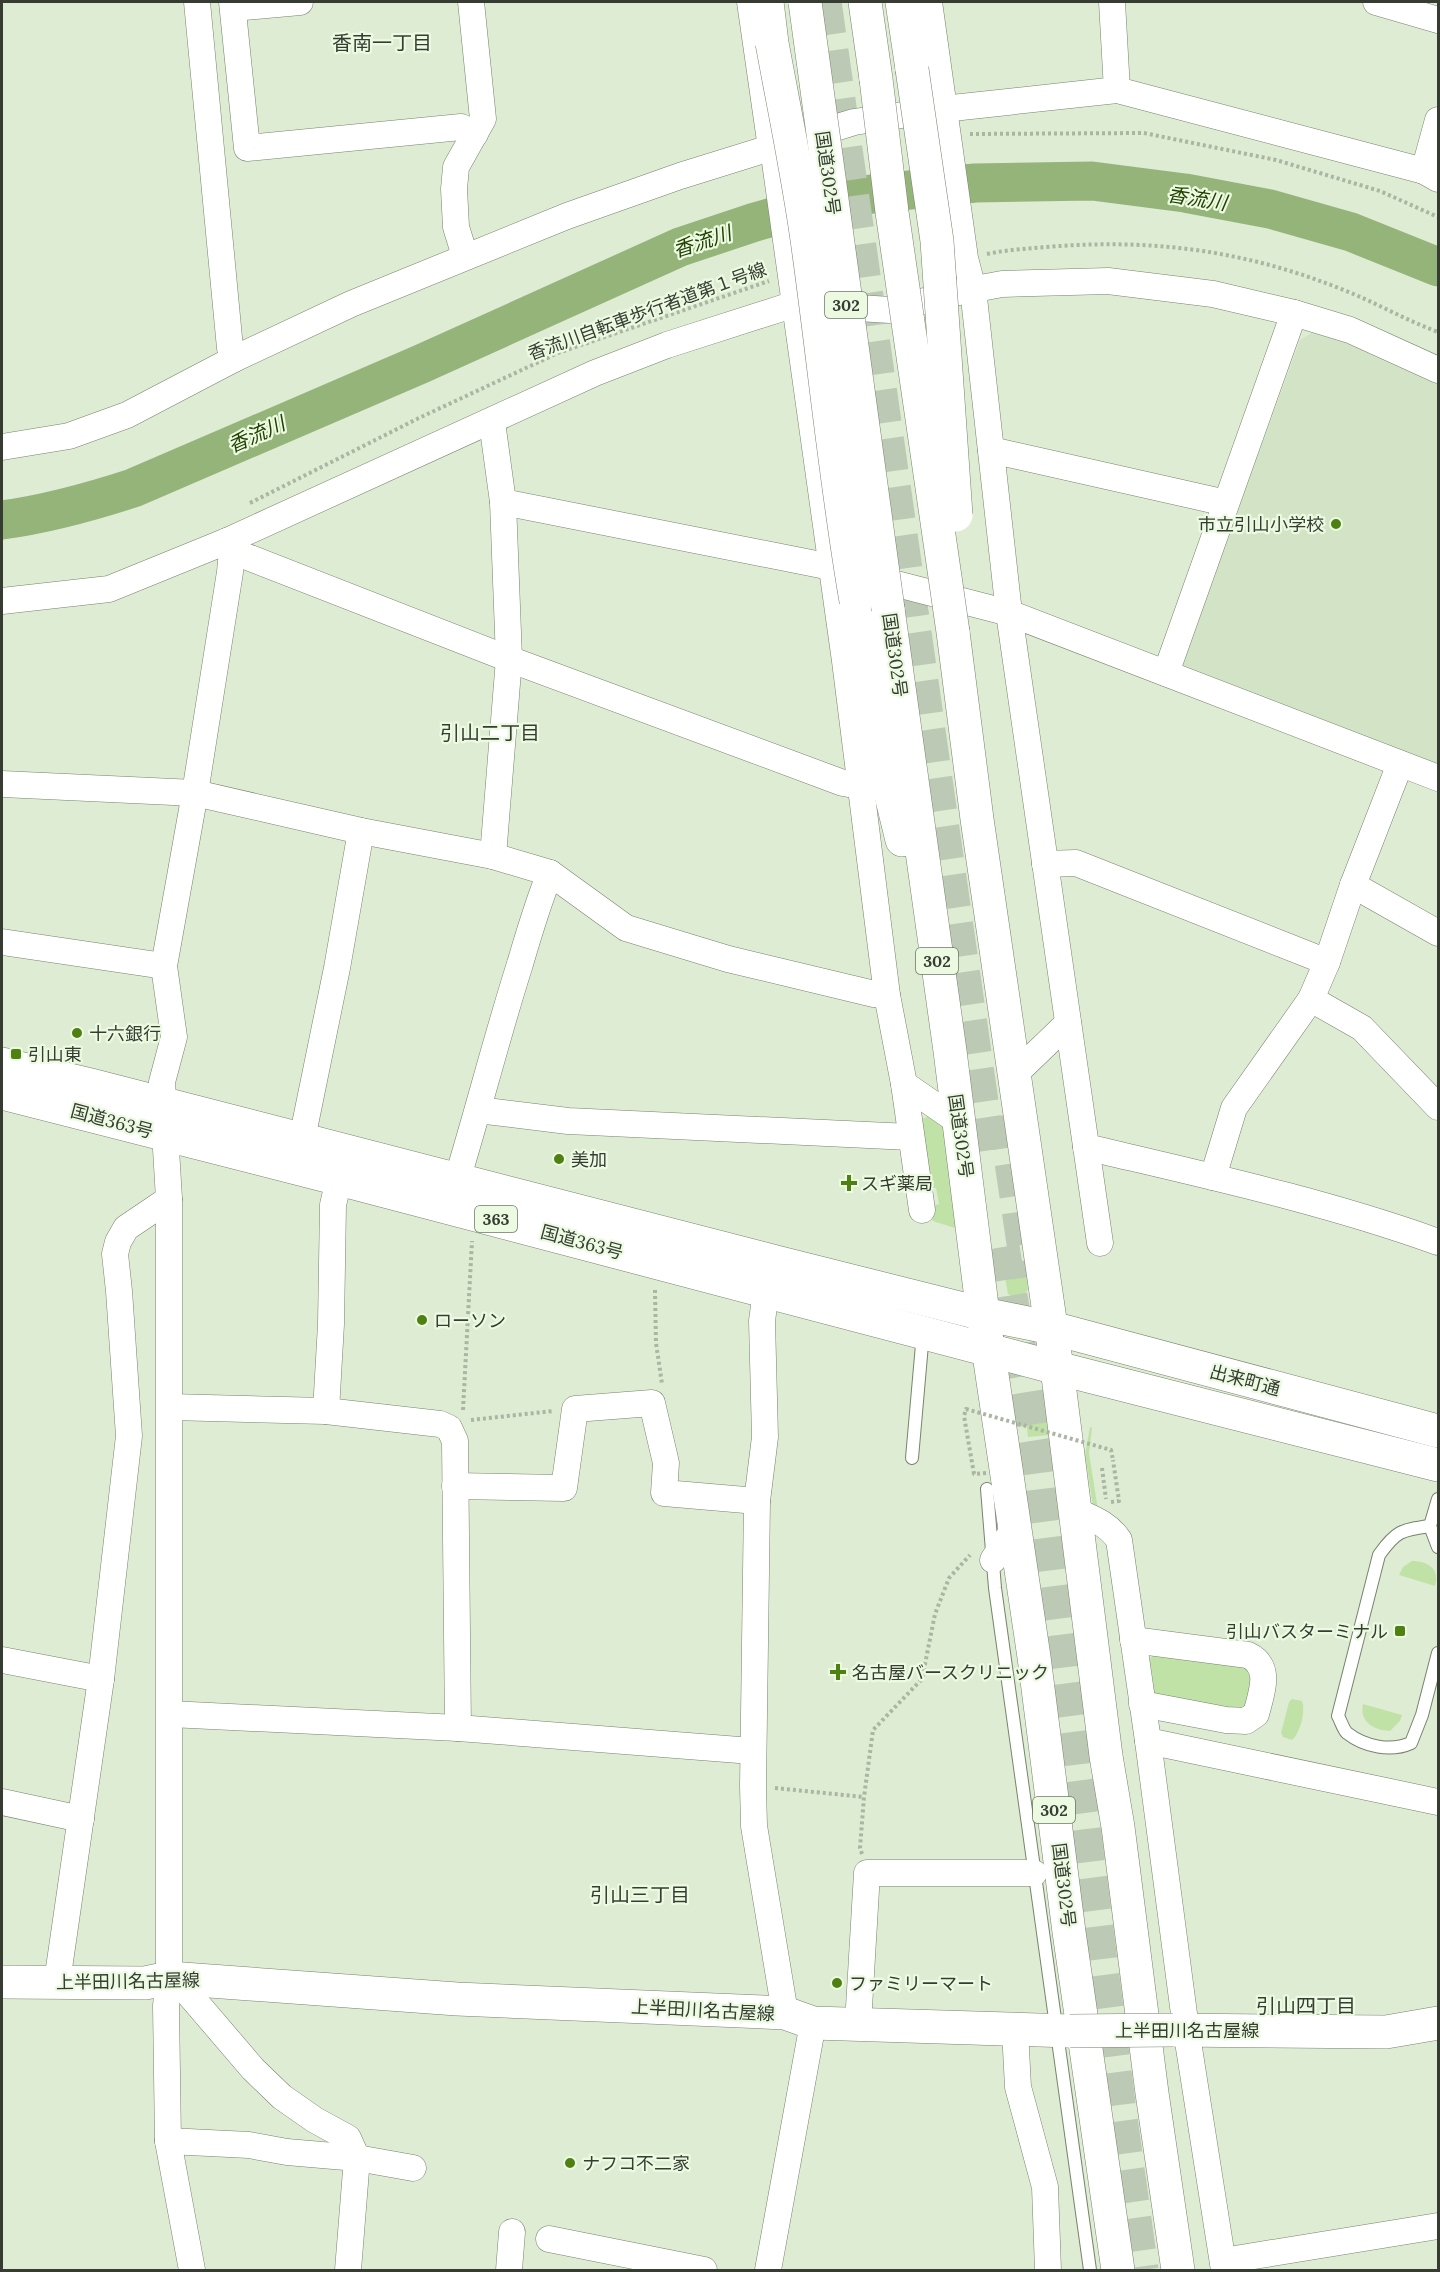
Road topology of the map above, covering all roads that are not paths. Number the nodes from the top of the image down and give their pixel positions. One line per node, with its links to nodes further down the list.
1 (197, 2): 24 (street)
2 (300, 2): 12 (street)
3 (471, 2): 17 (street)
4 (750, 2): 18 (street)
5 (767, 2): 22 (main road, bridge)
6 (805, 2): 53 (main road, 国道302号 / 302, bridge)
7 (865, 2): 33 (main road, bridge)
8 (902, 2): 33 (main road, bridge)
9 (929, 2): 15 (street)
10 (1112, 2): 14 (street)
11 (1376, 2): 13 (street)
12 (233, 5): 17 (street)
13 (1438, 20)
14 (1117, 90): 15 (street); 19 (street)
15 (943, 109): 18 (street); 21 (street)
16 (1438, 120): 19 (street)
17 (475, 134): 20 (street)
18 (767, 156): 20 (street); 22 (street)
19 (1431, 175)
20 (465, 256): 24 (street)
21 (973, 289): 22 (street); 23 (street); 28 (street)
22 (797, 304): 26 (street); 32 (street); 53 (main road, bridge)
23 (1294, 313): 25 (street); 30 (street)
24 (234, 359): 27 (street)
25 (1438, 370)
26 (492, 422): 29 (street); 31 (street)
27 (2, 447)
28 (991, 450): 30 (street); 35 (street)
29 (503, 502): 32 (street); 36 (street)
30 (1226, 503): 37 (street)
31 (230, 546): 34 (street); 36 (street); 42 (street)
32 (831, 567): 35 (street); 41 (street)
33 (946, 580): 57 (main road, bridge)
34 (2, 601)
35 (1009, 614): 37 (street); 45 (street)
36 (509, 659): 41 (street); 44 (street)
37 (1166, 673): 38 (street)
38 (1401, 765): 39 (street); 47 (street)
39 (1438, 778)
40 (2, 784): 42 (street)
41 (860, 786): 52 (street)
42 (195, 793): 43 (street); 51 (street)
43 (361, 831): 44 (street); 66 (street)
44 (493, 856): 46 (street)
45 (1045, 864): 50 (street); 55 (street)
46 (550, 873): 52 (street); 62 (street)
47 (1353, 885): 48 (street); 50 (street)
48 (1438, 933)
49 (2, 942): 51 (street)
50 (1327, 962): 54 (street)
51 (164, 966): 60 (street)
52 (887, 995): 58 (street)
53 (942, 999): 63 (main road, 国道302号 / 302)
54 (1311, 999): 61 (street); 68 (street)
55 (1068, 1023): 57 (street); 67 (street)
56 (2, 1064): 60 (main road, 国道363号 / 363)
57 (1014, 1075): 77 (main road)
58 (904, 1084): 63 (street); 65 (street)
59 (2, 1093): 64 (main road, 国道363号 / 363)
60 (163, 1103): 64 (street); 66 (main road, 国道363号 / 363)
61 (1438, 1107)
62 (478, 1110): 65 (street); 70 (street)
63 (959, 1122): 76 (main road, 国道302号 / 302)
64 (164, 1135): 69 (main road, 国道363号 / 363); 71 (street)
65 (910, 1137): 72 (street)
66 (302, 1138): 70 (main road, 国道363号 / 363)
67 (1086, 1147): 68 (street); 74 (street)
68 (1213, 1177): 73 (street)
69 (339, 1179): 75 (main road, 国道363号 / 363); 82 (street)
70 (457, 1180): 76 (main road, 国道363号 / 363)
71 (169, 1199): 81 (street); 97 (street)
72 (925, 1202)
73 (1438, 1242)
74 (1100, 1243)
75 (766, 1290): 78 (main road, 国道363号 / 363); 89 (street)
76 (983, 1314): 77 (main road, 国道363号 / 363); 79 (main road, 国道302号 / 302)
77 (1052, 1328): 80 (main road); 83 (main road, 出来町通)
78 (923, 1332): 79 (main road, 国道363号 / 363); 84 (lane)
79 (989, 1350): 80 (main road, 国道363号 / 363); 92 (main road, 国道302号 / 302)
80 (1057, 1368): 85 (main road, 出来町通); 90 (main road)
81 (170, 1407): 82 (street); 99 (street)
82 (326, 1411): 86 (street)
83 (1438, 1431)
84 (912, 1458)
85 (1438, 1466)
86 (455, 1486): 89 (street); 100 (street)
87 (990, 1498): 92 (lane)
88 (1438, 1499): 91 (lane)
89 (757, 1501): 102 (street)
90 (1091, 1507): 94 (street); 132 (main road)
91 (1430, 1526): 93 (lane); 95 (lane)
92 (1000, 1544): 106 (lane); 131 (main road, 国道302号 / 302)
93 (1438, 1547)
94 (1133, 1640): 98 (street); 98 (street)
95 (1438, 1653)
96 (2, 1660): 97 (street)
97 (101, 1679): 105 (street)
98 (1142, 1704): 101 (street)
99 (170, 1714): 100 (street); 107 (street)
100 (458, 1728): 102 (street)
101 (1148, 1741): 104 (street); 113 (street)
102 (752, 1751): 110 (street)
103 (2, 1802): 105 (street)
104 (1438, 1802)
105 (81, 1819): 109 (street)
106 (1034, 1873): 112 (street); 115 (lane)
107 (169, 1978): 109 (main road, 上半田川名古屋線); 110 (main road, 上半田川名古屋線); 116 (street); 117 (street)
108 (2, 1982): 109 (main road, 上半田川名古屋線)
109 (57, 1982)
110 (799, 2018): 112 (main road, 上半田川名古屋線); 128 (street)
111 (1438, 2023): 113 (main road, 上半田川名古屋線)
112 (858, 2024): 114 (main road, 上半田川名古屋線)
113 (1180, 2029): 115 (main road, 上半田川名古屋線, bridge); 122 (street)
114 (1015, 2030): 115 (main road, 上半田川名古屋線); 129 (street)
115 (1063, 2031): 130 (lane)
116 (168, 2141): 117 (street); 124 (street)
117 (357, 2158): 118 (street); 125 (street)
118 (413, 2168)
119 (1438, 2226): 122 (street)
120 (512, 2232): 126 (street)
121 (549, 2240): 123 (street)
122 (1224, 2266)
123 (675, 2268): 127 (street)
124 (192, 2271)
125 (348, 2271)
126 (509, 2271)
127 (704, 2271)
128 (768, 2271)
129 (1048, 2271)
130 (1090, 2271)
131 (1118, 2271)
132 (1178, 2271)

